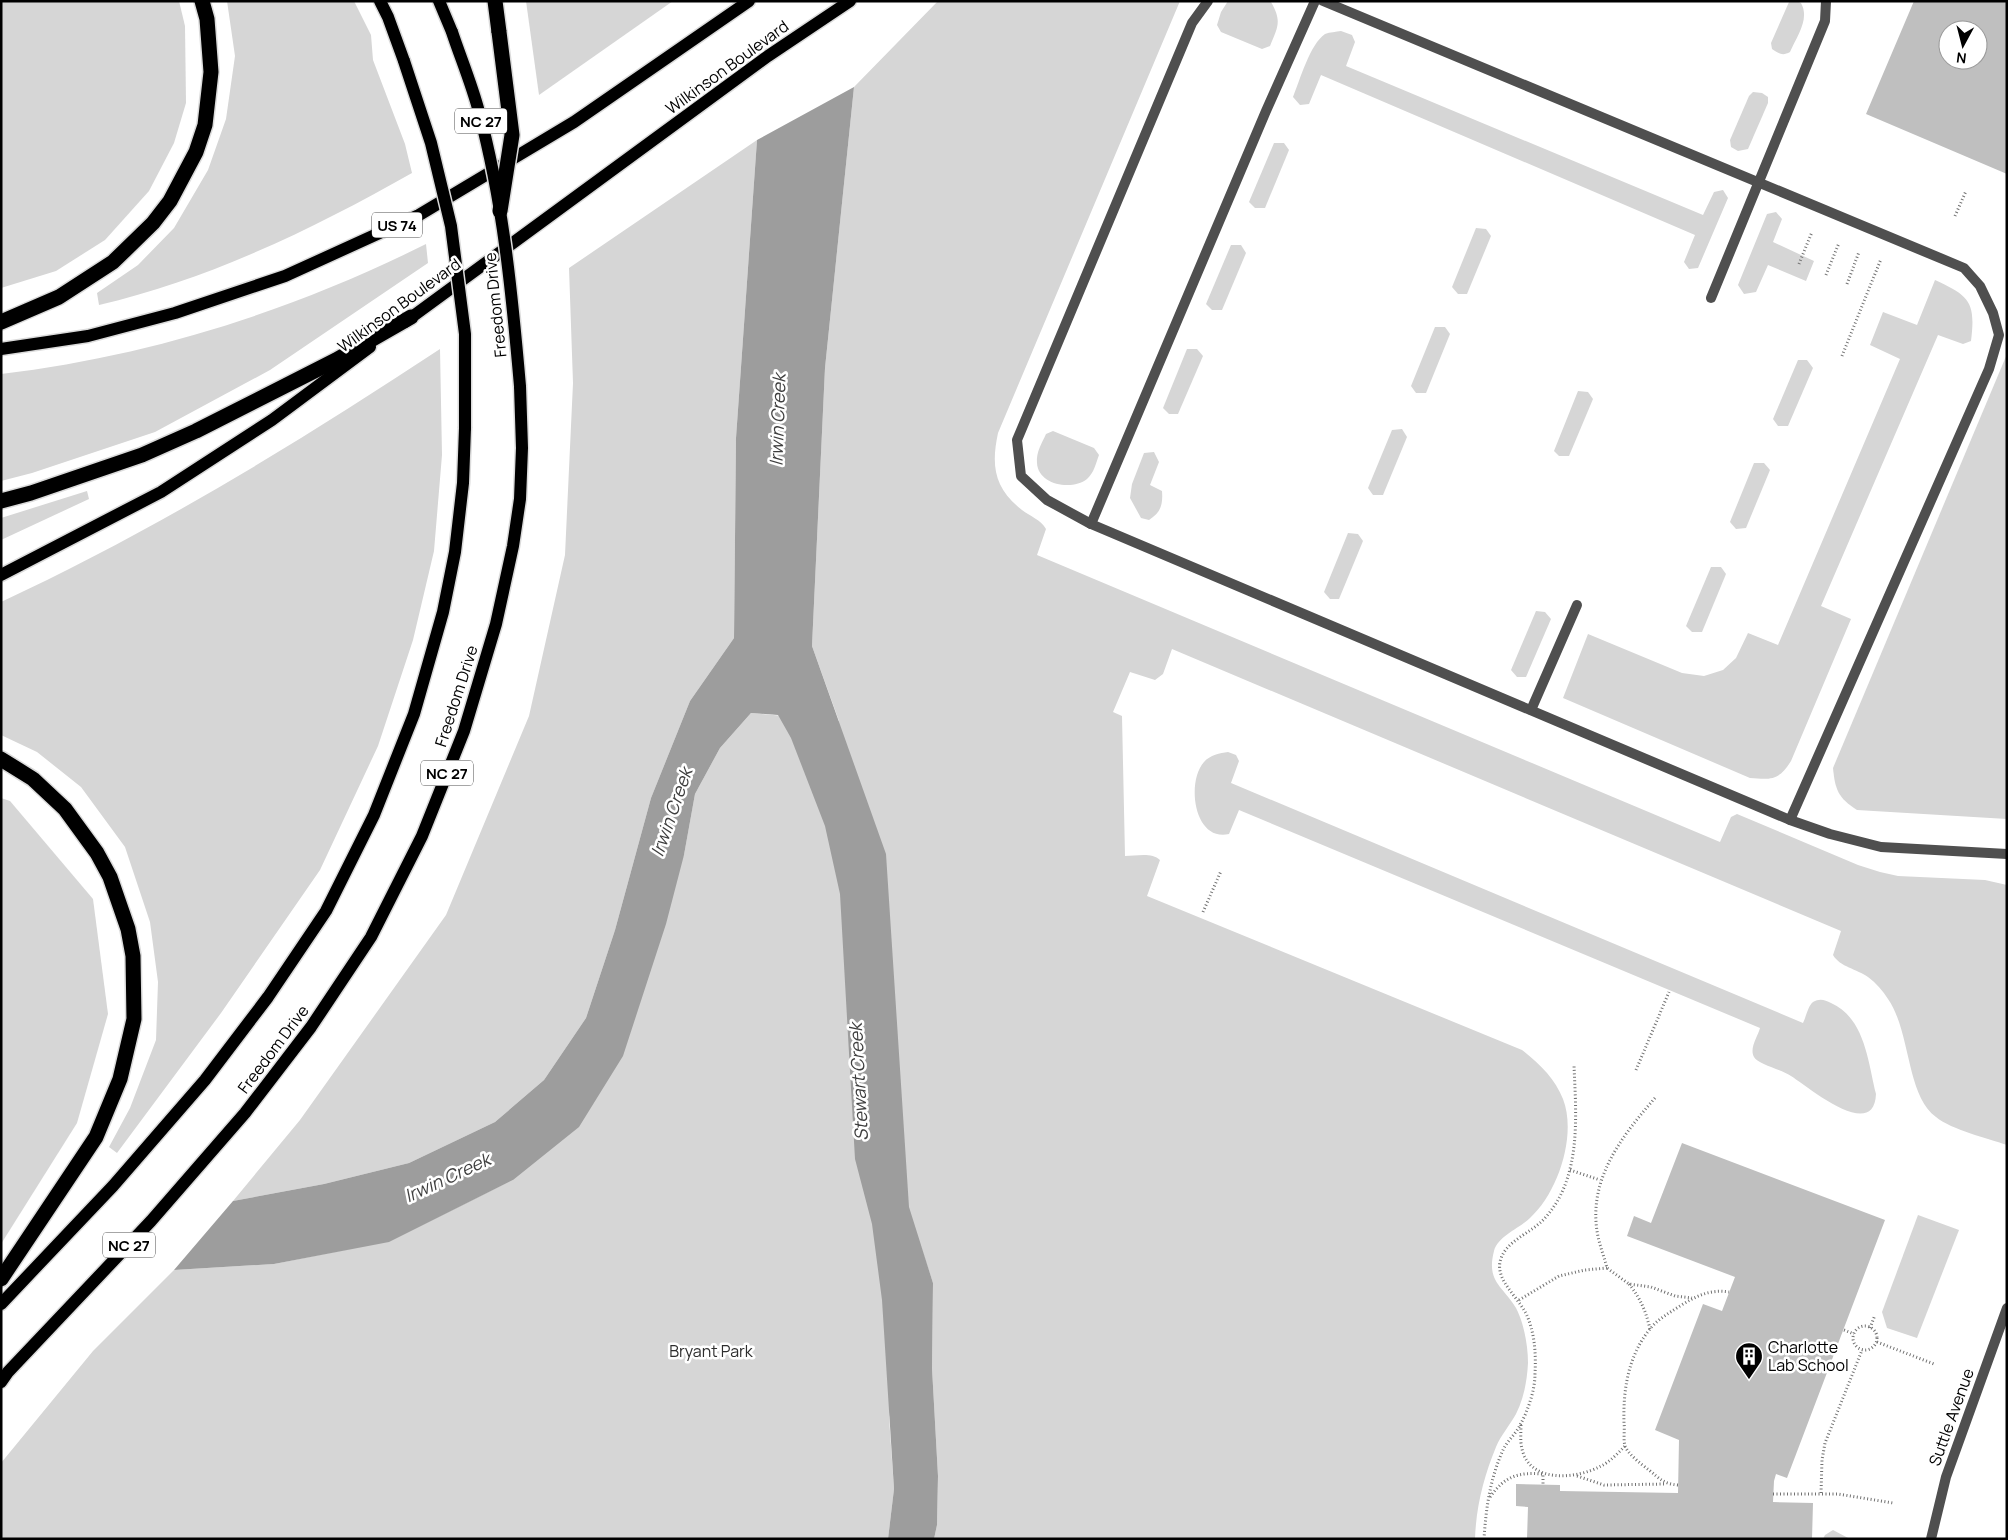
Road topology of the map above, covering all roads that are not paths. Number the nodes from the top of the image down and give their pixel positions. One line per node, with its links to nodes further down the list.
1 (202, 1): 15 (highway)
2 (380, 1): 26 (main road, Freedom Drive, bridge)
3 (439, 1): 12 (main road, Freedom Drive / NC 27, bridge)
4 (495, 1): 12 (highway, bridge)
5 (749, 1): 16 (main road, US 74)
6 (850, 1): 14 (main road, Wilkinson Boulevard)
7 (1208, 1): 18 (street)
8 (1315, 1): 18 (street)
9 (1322, 1): 11 (street)
10 (1826, 1): 11 (street)
11 (1757, 184): 13 (street); 23 (street)
12 (500, 211): 28 (main road, Freedom Drive / NC 27, bridge)
13 (1711, 298)
14 (411, 317): 17 (highway); 19 (main road, Wilkinson Boulevard)
15 (1, 322)
16 (1, 349)
17 (1, 501)
18 (1091, 524): 21 (street)
19 (1, 575)
20 (1577, 605): 21 (street)
21 (1531, 710): 23 (street)
22 (1, 759): 25 (highway)
23 (1790, 820): 24 (street)
24 (2007, 854)
25 (1, 1279)
26 (1, 1304)
27 (2007, 1308): 29 (street, Suttle Avenue)
28 (1, 1382)
29 (1931, 1539)

